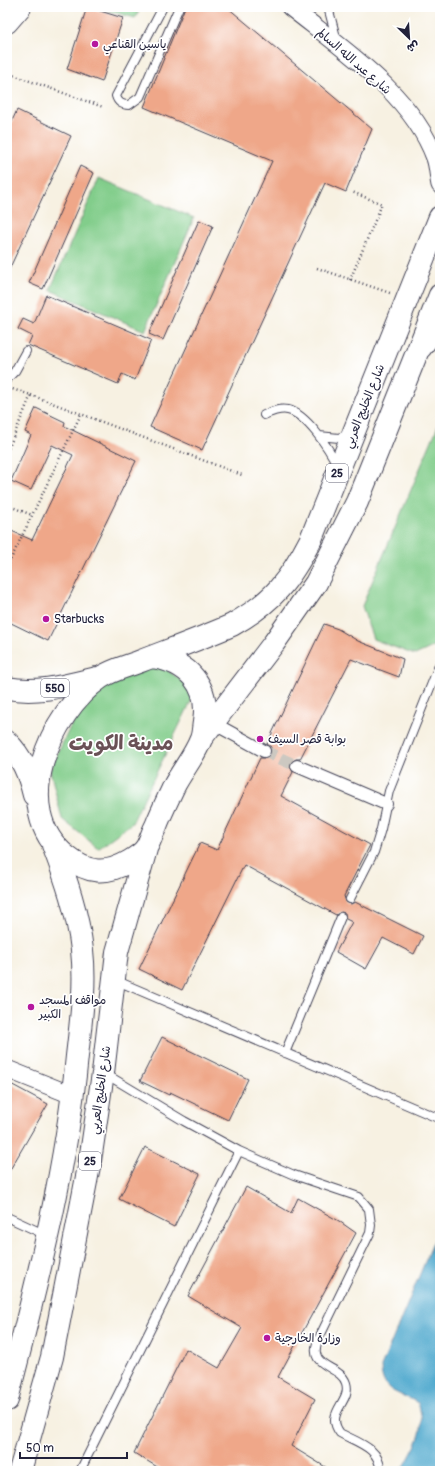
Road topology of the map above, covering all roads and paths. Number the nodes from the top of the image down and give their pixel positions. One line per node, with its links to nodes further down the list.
1 (20, 7): 6 (main road)
2 (163, 7): 3 (lane)
3 (179, 7)
4 (290, 7): 7 (street, شارع عبد الله السالم)
5 (328, 7): 7 (lane)
6 (7, 22)
7 (339, 46): 10 (street, شارع عبد الله السالم)
8 (10, 74): 9 (path)
9 (103, 107)
10 (440, 184)
11 (352, 192): 14 (path)
12 (440, 216): 16 (main road, شارع الخليج العربي / 25)
13 (317, 268): 14 (path)
14 (350, 280): 16 (path)
15 (440, 295): 20 (main road, 25)
16 (406, 298): 25 (main road, شارع الخليج العربي / 25)
17 (440, 333): 20 (lane)
18 (26, 351): 19 (lane)
19 (7, 379)
20 (406, 381): 37 (main road, 25)
21 (7, 387): 22 (path)
22 (30, 395): 23 (path); 27 (path)
23 (80, 414): 29 (path); 31 (path)
24 (264, 415): 26 (lane)
25 (354, 432): 26 (lane); 28 (main road, شارع الخليج العربي / 25)
26 (319, 436): 28 (lane)
27 (7, 452)
28 (338, 469): 33 (main road, شارع الخليج العربي / 25)
29 (242, 475)
30 (7, 505): 31 (path)
31 (32, 515): 32 (path)
32 (7, 567)
33 (153, 657): 35 (main road, 25); 37 (main road, 25)
34 (440, 664): 41 (lane)
35 (102, 676): 36 (main road, 550); 42 (main road, 25)
36 (7, 688)
37 (207, 731): 39 (street); 44 (main road, 25)
38 (7, 742): 42 (main road)
39 (264, 751)
40 (297, 766): 41 (street)
41 (386, 804): 45 (lane)
42 (38, 809): 43 (main road, 25)
43 (52, 842): 44 (main road, 25); 51 (main road, 25)
44 (146, 849): 47 (main road, شارع الخليج العربي / 25)
45 (350, 899)
46 (341, 917): 48 (lane)
47 (114, 979): 48 (lane); 50 (main road, شارع الخليج العربي / 25)
48 (285, 1053): 52 (lane)
49 (7, 1069): 51 (street)
50 (103, 1073): 53 (lane); 59 (main road, شارع الخليج العربي / 25)
51 (74, 1096): 55 (main road, 25)
52 (440, 1119)
53 (239, 1151): 60 (lane); 61 (lane)
54 (7, 1217): 55 (lane)
55 (48, 1236): 56 (main road, 25)
56 (24, 1335): 57 (lane); 58 (main road, 25)
57 (7, 1358)
58 (7, 1400)
59 (20, 1471)
60 (80, 1471)
61 (380, 1471)

